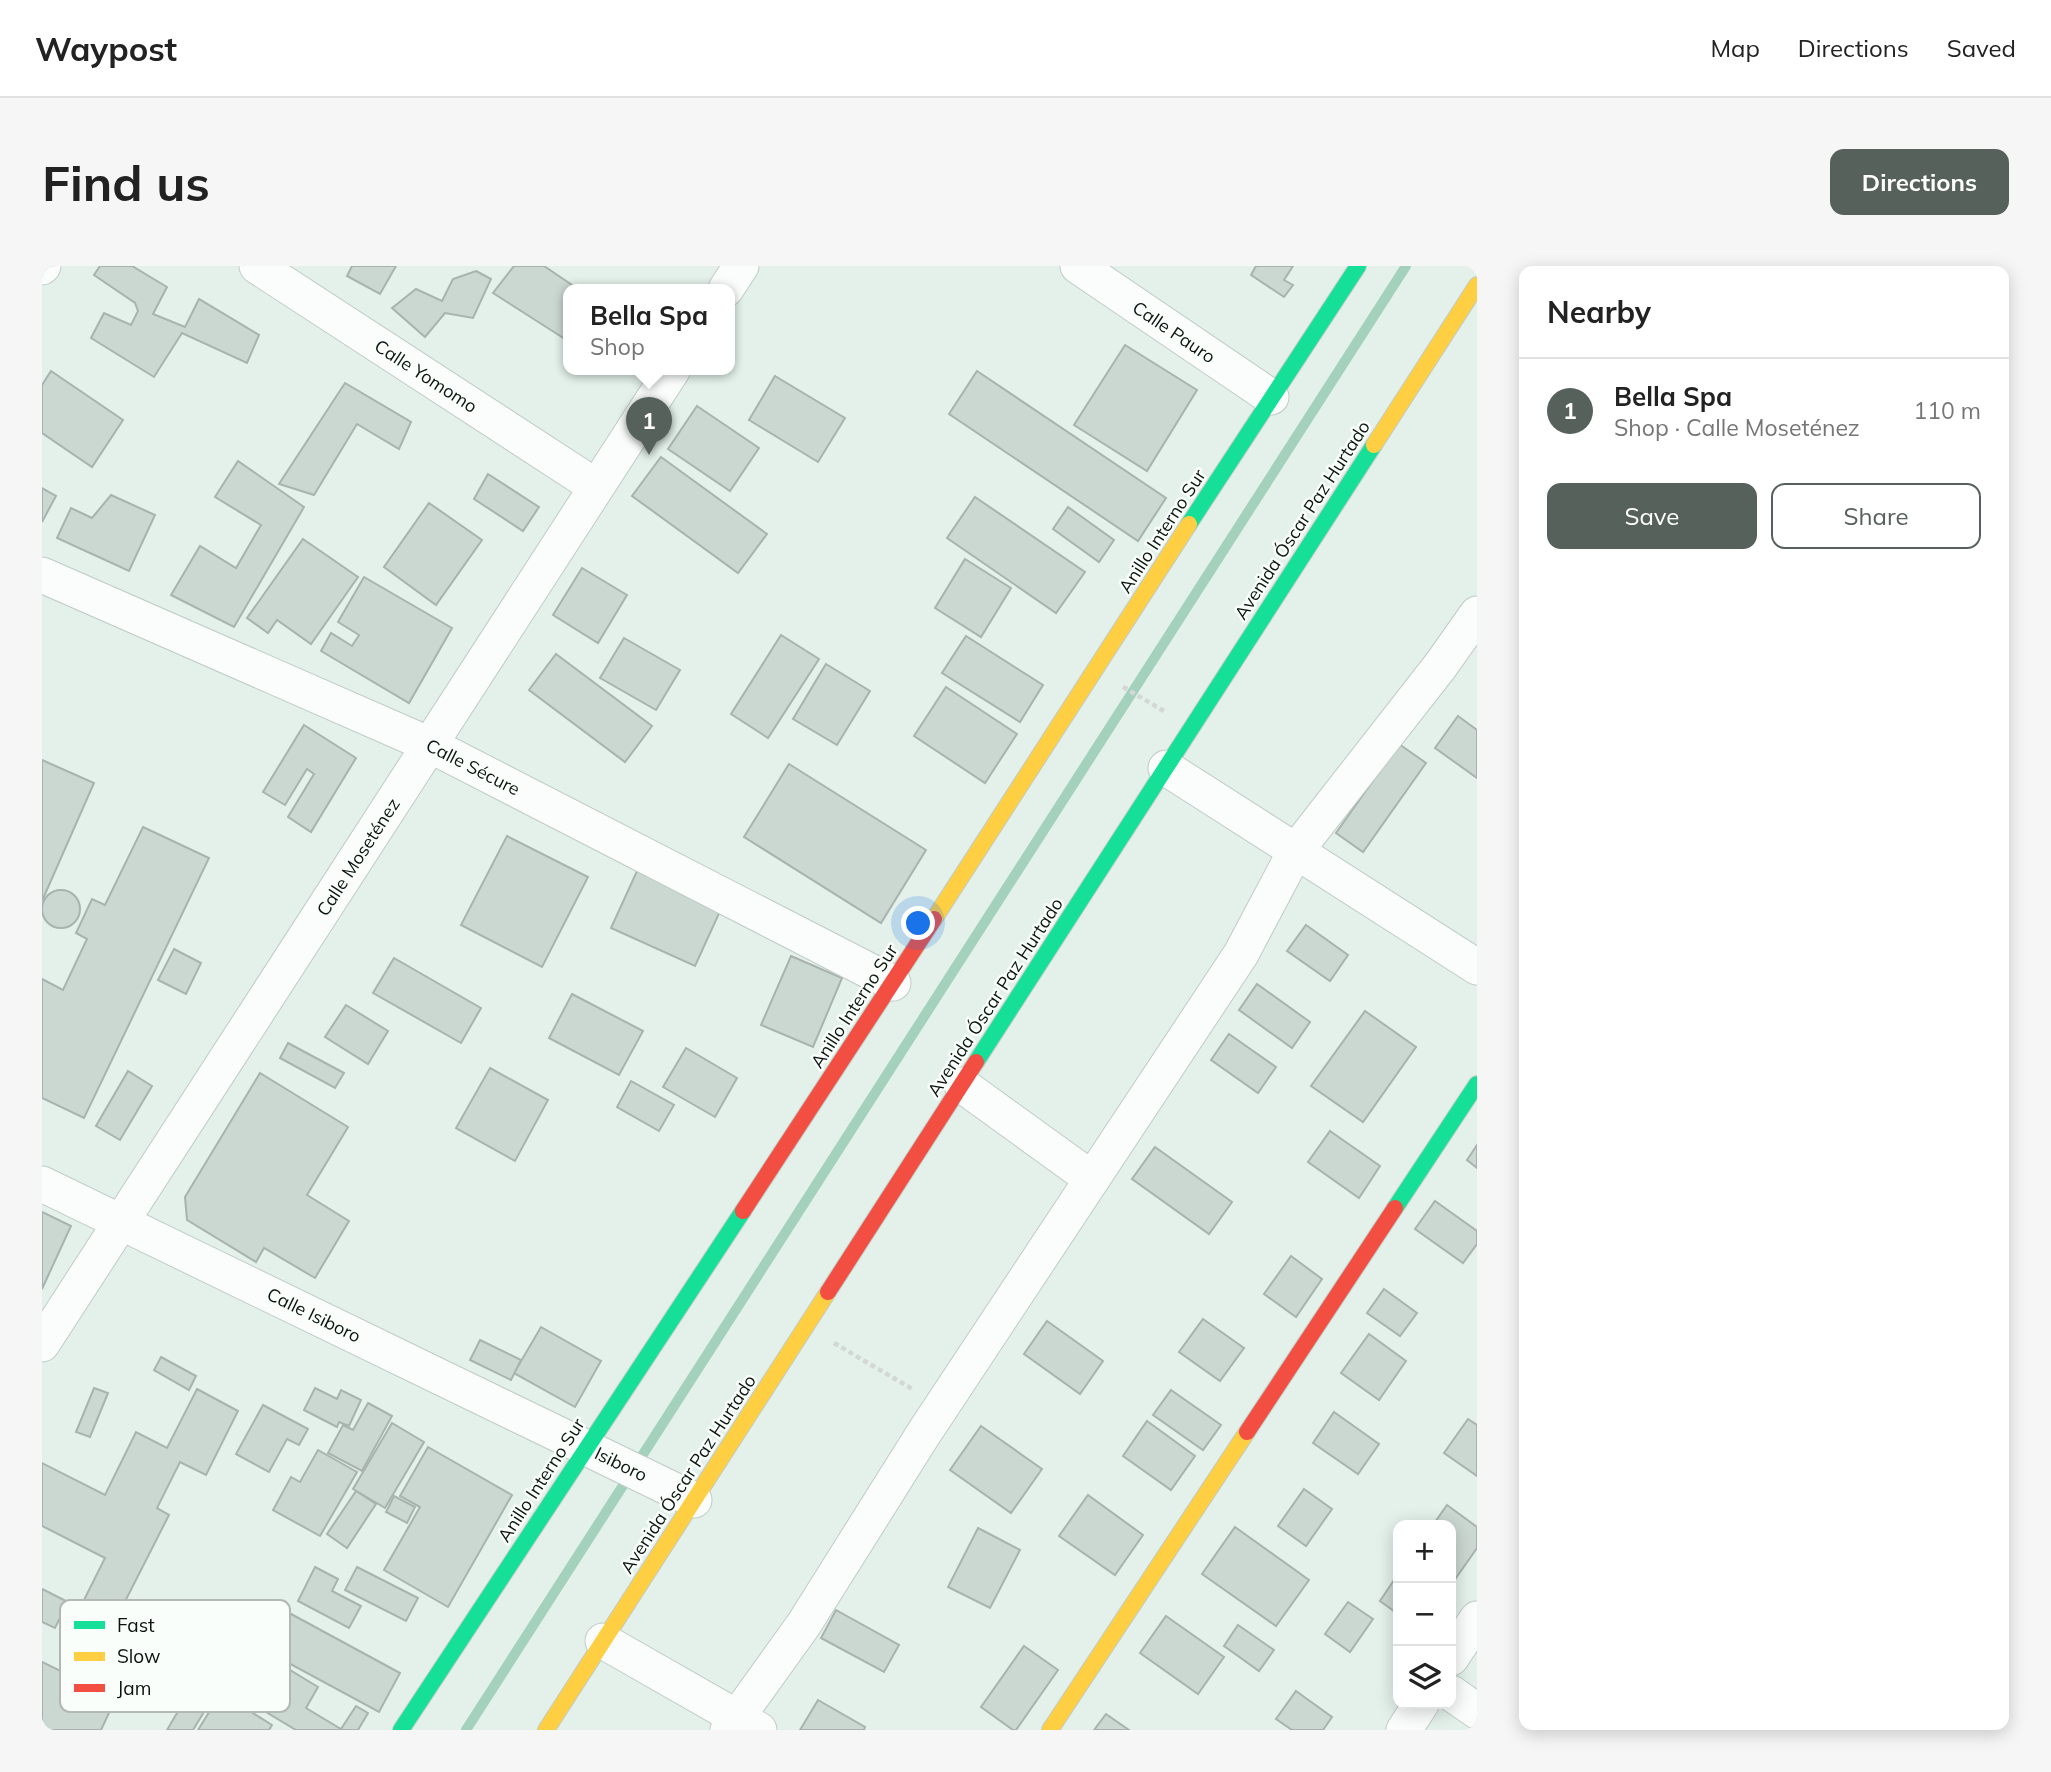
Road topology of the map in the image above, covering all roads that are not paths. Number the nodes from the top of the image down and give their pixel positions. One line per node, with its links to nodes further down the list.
1 (257, 266): 9 (street, Calle Yomomo)
2 (741, 266): 5 (street)
3 (1078, 266): 8 (street, Calle Pauro)
4 (1358, 266): 8 (main road, Anillo Interno Sur)
5 (729, 284)
6 (1477, 285): 13 (main road, Avenida Óscar Paz Hurtado)
7 (669, 375): 9 (street, Calle Moseténez)
8 (1271, 397): 16 (main road, Anillo Interno Sur)
9 (595, 486): 12 (street, Calle Moseténez)
10 (42, 575): 12 (street, Calle Sécure)
11 (1477, 614): 14 (street)
12 (430, 745): 16 (street, Calle Sécure); 21 (street, Calle Moseténez)
13 (1166, 768): 14 (street); 18 (main road, Avenida Óscar Paz Hurtado)
14 (1295, 852): 15 (street); 19 (street)
15 (1477, 967)
16 (893, 983): 23 (main road, Anillo Interno Sur)
17 (1477, 1084): 34 (main road)
18 (962, 1085): 19 (street); 24 (main road, Avenida Óscar Paz Hurtado)
19 (1092, 1179): 31 (street)
20 (42, 1184): 21 (street, Calle Isiboro)
21 (122, 1222): 22 (street, Calle Moseténez); 23 (street, Calle Isiboro)
22 (42, 1344)
23 (586, 1447): 24 (street, Isiboro); 32 (main road, Anillo Interno Sur)
24 (694, 1500): 26 (main road, Avenida Óscar Paz Hurtado)
25 (1477, 1619): 27 (street)
26 (603, 1641): 31 (street); 33 (main road, Avenida Óscar Paz Hurtado)
27 (1456, 1650)
28 (1456, 1696): 30 (street)
29 (1418, 1709): 35 (street)
30 (1477, 1711)
31 (741, 1726)
32 (401, 1730)
33 (546, 1730)
34 (1051, 1730)
35 (1404, 1730)

